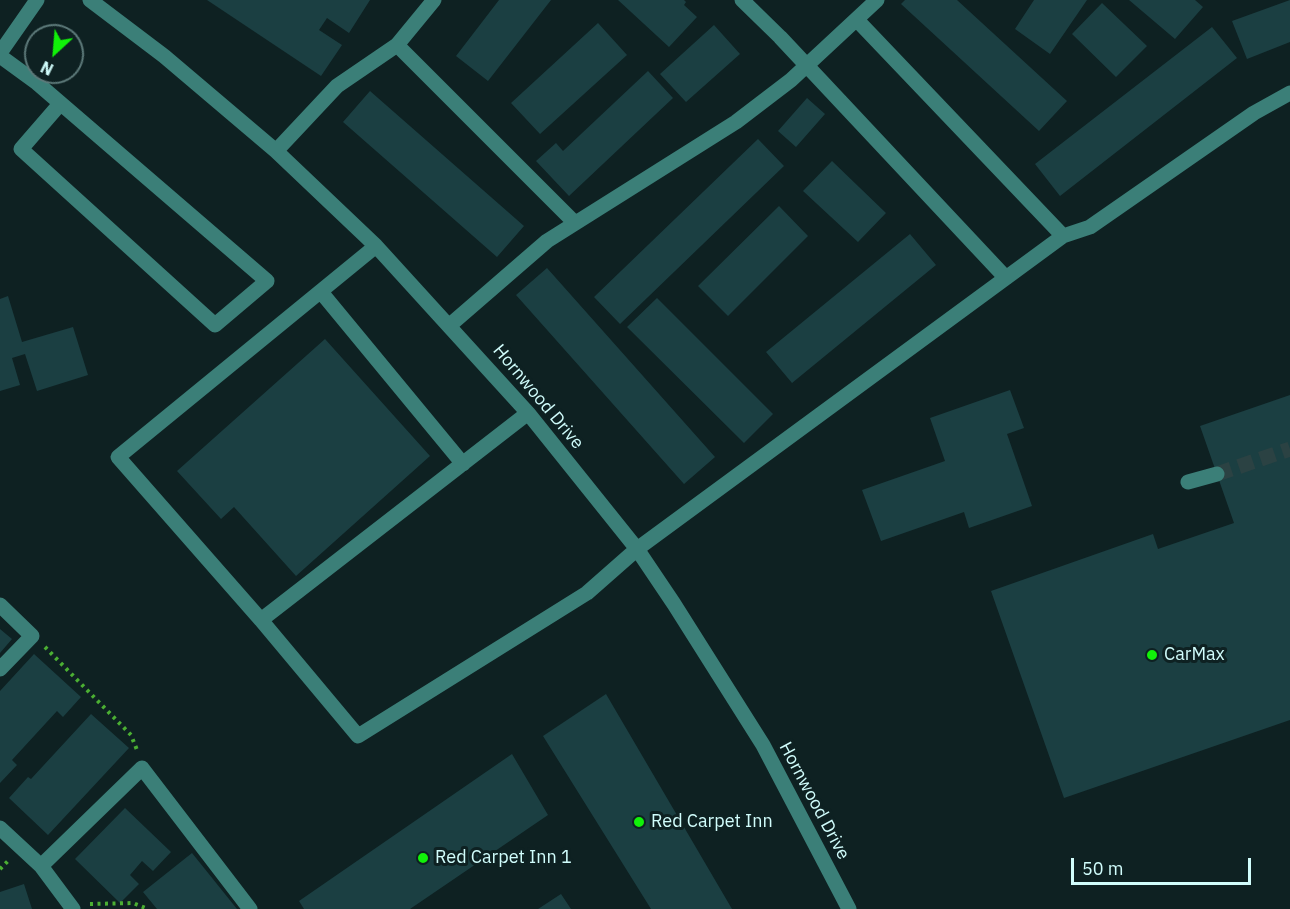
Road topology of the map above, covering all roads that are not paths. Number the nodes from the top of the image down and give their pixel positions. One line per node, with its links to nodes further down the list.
1 (37, 0): 8 (street)
2 (90, 0): 12 (street, Hornwood Drive)
3 (434, 0): 7 (street)
4 (742, 0): 9 (street)
5 (877, 0): 6 (street)
6 (857, 20): 9 (street); 14 (street)
7 (397, 45): 12 (street); 13 (street)
8 (0, 54): 11 (street)
9 (808, 67): 13 (street); 16 (street)
10 (1290, 93): 14 (street)
11 (60, 104): 11 (street)
12 (276, 151): 15 (street, Hornwood Drive)
13 (574, 222): 18 (street)
14 (1063, 236): 16 (street)
15 (376, 246): 17 (street); 18 (street, Hornwood Drive)
16 (1006, 278): 23 (street)
17 (321, 292): 20 (street); 25 (street)
18 (450, 325): 19 (street, Hornwood Drive)
19 (528, 413): 20 (street); 23 (street, Hornwood Drive)
20 (463, 464): 25 (street)
21 (1217, 474): 22 (street)
22 (1188, 482)
23 (637, 549): 25 (street); 31 (street, Hornwood Drive)
24 (0, 605): 26 (street)
25 (261, 620)
26 (0, 669)
27 (0, 828): 28 (street)
28 (41, 866): 29 (street); 30 (street)
29 (72, 908)
30 (250, 909)
31 (849, 909)

